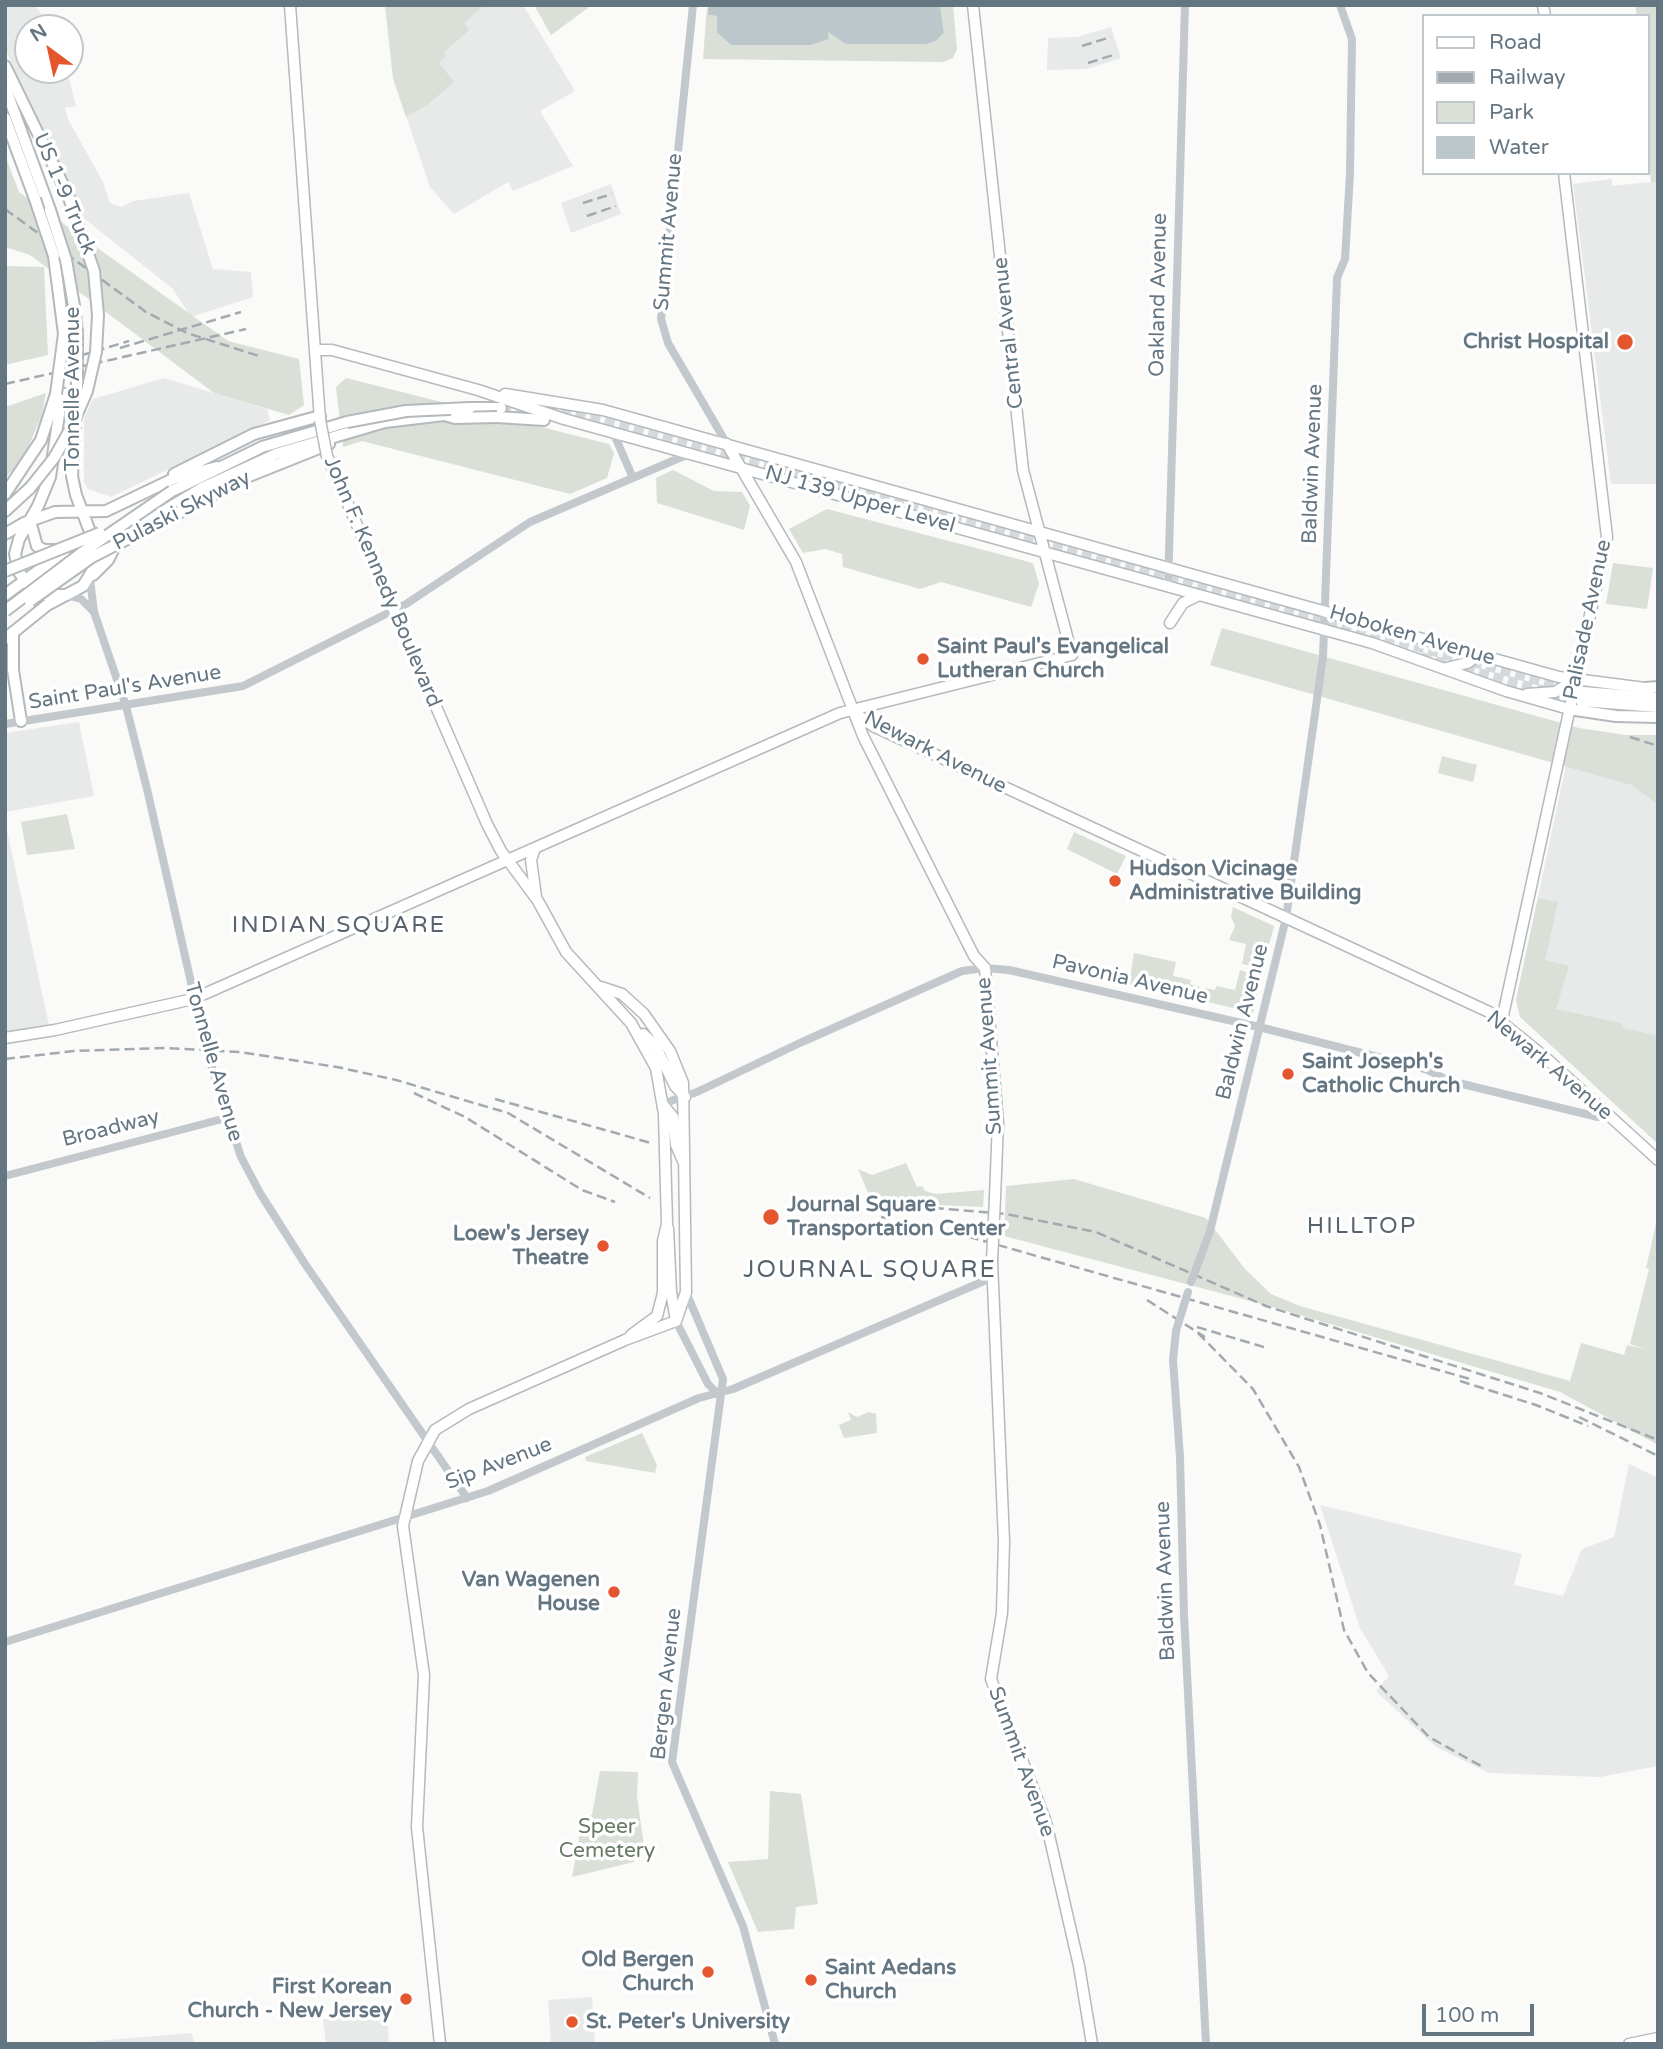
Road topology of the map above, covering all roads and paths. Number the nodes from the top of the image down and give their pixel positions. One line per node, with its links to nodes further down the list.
1 (290, 5): 10 (main road, John F. Kennedy Boulevard)
2 (694, 5): 18 (street, Summit Avenue)
3 (973, 5): 29 (main road, Central Avenue)
4 (1185, 5): 35 (street, Oakland Avenue)
5 (1340, 5): 47 (street, Baldwin Avenue)
6 (5, 66): 26 (highway, US 1-9 Truck, bridge)
7 (5, 87): 27 (highway, Tonnelle Avenue, bridge)
8 (5, 118): 12 (highway, Tonnelle Avenue, bridge)
9 (1564, 175): 56 (main road, Palisade Avenue)
10 (316, 350): 11 (main road, NJ 139 Upper Level); 14 (main road, John F. Kennedy Boulevard)
11 (478, 390): 17 (main road, NJ 139 Upper Level); 18 (main road, NJ 139 Upper Level)
12 (59, 394): 24 (highway); 28 (highway, Tonnelle Avenue)
13 (499, 412): 15 (highway); 16 (highway, bridge); 20 (highway, Pulaski Skyway, bridge)
14 (320, 418): 25 (highway); 45 (main road, John F. Kennedy Boulevard, bridge)
15 (544, 420)
16 (367, 428): 31 (highway); 48 (highway, Pulaski Skyway, bridge)
17 (613, 432): 19 (main road, NJ 139 Upper Level); 22 (street)
18 (727, 444): 21 (main road, Summit Avenue); 29 (main road, NJ 139 Upper Level)
19 (691, 453): 21 (main road, NJ 139 Upper Level); 22 (street, Saint Paul's Avenue)
20 (216, 467): 23 (highway, Pulaski Skyway); 25 (highway)
21 (741, 468): 34 (main road, NJ 139 Upper Level); 64 (main road, Summit Avenue)
22 (633, 478): 45 (street, Saint Paul's Avenue)
23 (172, 491): 36 (highway, bridge); 44 (highway, Pulaski Skyway, bridge)
24 (5, 494)
25 (131, 500): 27 (highway)
26 (5, 511)
27 (82, 512): 28 (highway); 33 (highway, Tonnelle Avenue)
28 (30, 520): 30 (highway); 32 (highway); 38 (highway, Tonnelle Avenue)
29 (1040, 531): 34 (main road, Central Avenue); 35 (main road, NJ 139 Upper Level)
30 (5, 534)
31 (124, 535): 33 (highway); 37 (highway)
32 (74, 547): 33 (highway); 38 (highway)
33 (96, 547): 37 (highway, Tonnelle Avenue); 38 (highway)
34 (1045, 553): 39 (main road, NJ 139 Upper Level); 64 (main road, Central Avenue)
35 (1169, 568): 39 (street, Oakland Avenue); 47 (main road, Hoboken Avenue)
36 (5, 571)
37 (90, 578): 41 (highway); 46 (street, Tonnelle Avenue)
38 (24, 581): 40 (highway); 41 (highway)
39 (1168, 587): 42 (main road, NJ 139 Upper Level)
40 (5, 595)
41 (66, 595): 46 (street); 51 (highway)
42 (1199, 595): 43 (main road, NJ 139 Upper Level); 49 (main road)
43 (1244, 608): 50 (main road, Hoboken Avenue)
44 (5, 611)
45 (394, 611): 61 (street, Saint Paul's Avenue); 69 (main road, John F. Kennedy Boulevard)
46 (94, 612): 61 (street, Tonnelle Avenue)
47 (1326, 612): 50 (street, Baldwin Avenue); 52 (main road, Hoboken Avenue)
48 (5, 619)
49 (1170, 624)
50 (1325, 630): 54 (main road, Hoboken Avenue); 71 (street, Baldwin Avenue)
51 (9, 635): 55 (highway)
52 (1479, 654): 54 (main road); 56 (main road, Hoboken Avenue)
53 (5, 661): 55 (highway)
54 (1446, 668): 59 (main road, Hoboken Avenue)
55 (13, 670): 66 (highway)
56 (1575, 680): 58 (main road, Hoboken Avenue); 59 (main road); 63 (main road, Palisade Avenue)
57 (1658, 685): 58 (highway)
58 (1645, 688)
59 (1506, 691): 63 (main road, Hoboken Avenue)
60 (1658, 698): 62 (highway)
61 (127, 706): 66 (street, Saint Paul's Avenue); 74 (street, Tonnelle Avenue)
62 (1658, 707)
63 (1569, 709): 65 (highway); 75 (main road, Palisade Avenue)
64 (851, 710): 68 (main road, Newark Avenue); 71 (main road, Newark Avenue); 72 (main road, Summit Avenue)
65 (1658, 717)
66 (21, 721): 67 (street, Saint Paul's Avenue)
67 (5, 724)
68 (535, 848): 69 (main road, Newark Avenue); 70 (main road)
69 (507, 860): 70 (main road, John F. Kennedy Boulevard); 74 (main road, Newark Avenue)
70 (536, 897): 73 (main road, John F. Kennedy Boulevard)
71 (1286, 918): 75 (main road, Newark Avenue); 77 (street, Baldwin Avenue)
72 (985, 968): 77 (street, Pavonia Avenue); 79 (street, Pavonia Avenue); 87 (main road, Summit Avenue, bridge)
73 (601, 987): 76 (main road, John F. Kennedy Boulevard); 79 (main road, John F. Kennedy Boulevard)
74 (193, 999): 78 (main road, Newark Avenue); 82 (street, Tonnelle Avenue, bridge)
75 (1502, 1020): 81 (main road, Newark Avenue)
76 (631, 1023): 79 (main road); 80 (main road, John F. Kennedy Boulevard)
77 (1259, 1027): 81 (street, Pavonia Avenue); 100 (street, Baldwin Avenue, bridge)
78 (5, 1038)
79 (685, 1097): 80 (street, Pavonia Avenue); 84 (main road, John F. Kennedy Boulevard)
80 (662, 1104): 84 (main road); 86 (main road, John F. Kennedy Boulevard)
81 (1604, 1112): 83 (main road, Newark Avenue)
82 (226, 1118): 85 (street, Broadway); 92 (street, Tonnelle Avenue)
83 (1658, 1160)
84 (684, 1161): 88 (main road, John F. Kennedy Boulevard)
85 (5, 1177)
86 (667, 1224): 89 (main road); 90 (main road, John F. Kennedy Boulevard)
87 (991, 1278): 91 (street, Sip Avenue); 99 (main road, Summit Avenue)
88 (686, 1292): 89 (main road, John F. Kennedy Boulevard); 91 (street, Bergen Avenue)
89 (676, 1321): 90 (main road, John F. Kennedy Boulevard); 91 (street)
90 (625, 1340): 92 (main road, John F. Kennedy Boulevard)
91 (719, 1395): 93 (street, Sip Avenue); 98 (street, Bergen Avenue)
92 (429, 1439): 93 (street, Tonnelle Avenue); 94 (main road, John F. Kennedy Boulevard)
93 (467, 1498): 94 (street, Sip Avenue)
94 (404, 1516): 95 (street, Sip Avenue); 97 (main road, John F. Kennedy Boulevard)
95 (5, 1642)
96 (1658, 2038): 101 (main road)
97 (440, 2044)
98 (775, 2044)
99 (1092, 2044)
100 (1206, 2044)
101 (1629, 2044)

